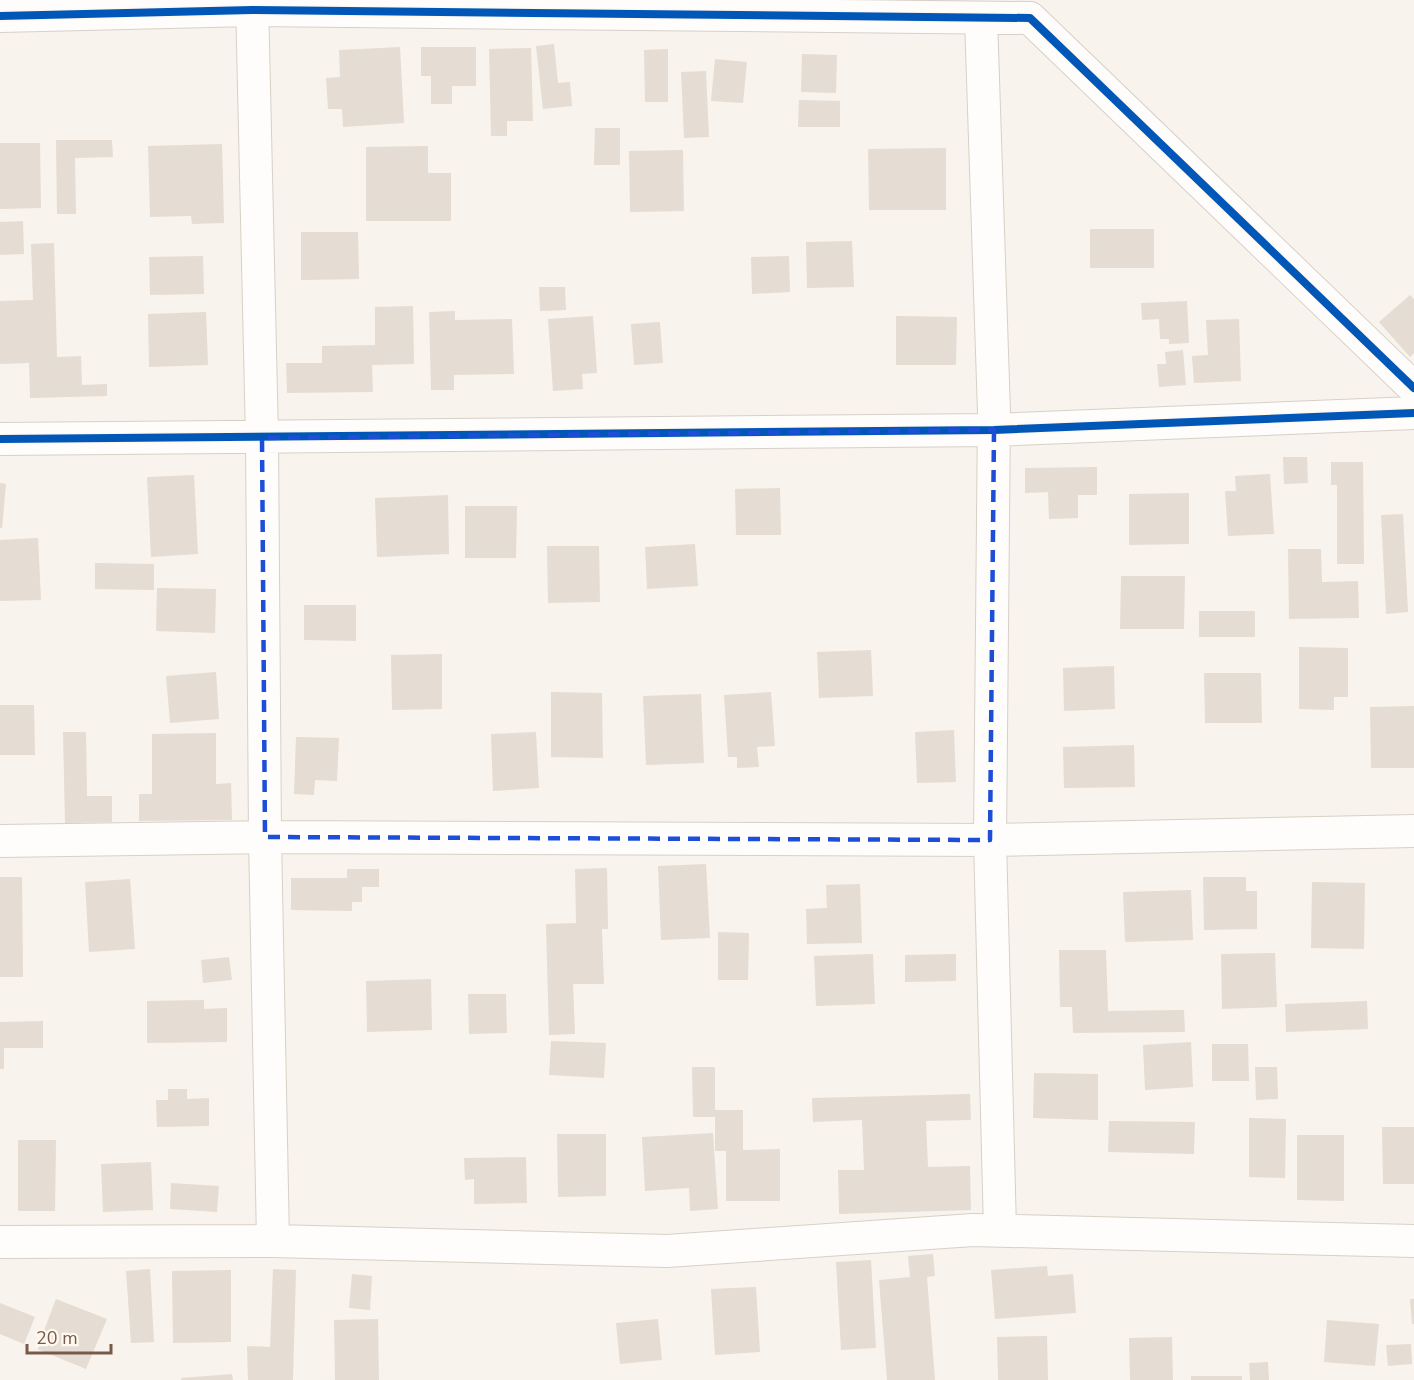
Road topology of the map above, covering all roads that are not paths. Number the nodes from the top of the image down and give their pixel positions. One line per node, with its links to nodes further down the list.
1 (252, 5): 2 (street); 3 (street); 8 (street)
2 (835, 8): 4 (street)
3 (0, 16)
4 (981, 18): 5 (street); 7 (street)
5 (1414, 388)
6 (1414, 413): 7 (street)
7 (994, 430): 8 (street); 12 (street)
8 (262, 438): 9 (street); 11 (street)
9 (0, 439)
10 (1414, 831): 12 (street)
11 (265, 837): 12 (street); 13 (street); 15 (street)
12 (990, 840): 14 (street)
13 (0, 842)
14 (1000, 1230): 15 (street); 16 (street)
15 (273, 1241): 17 (street)
16 (1414, 1241)
17 (0, 1242)

